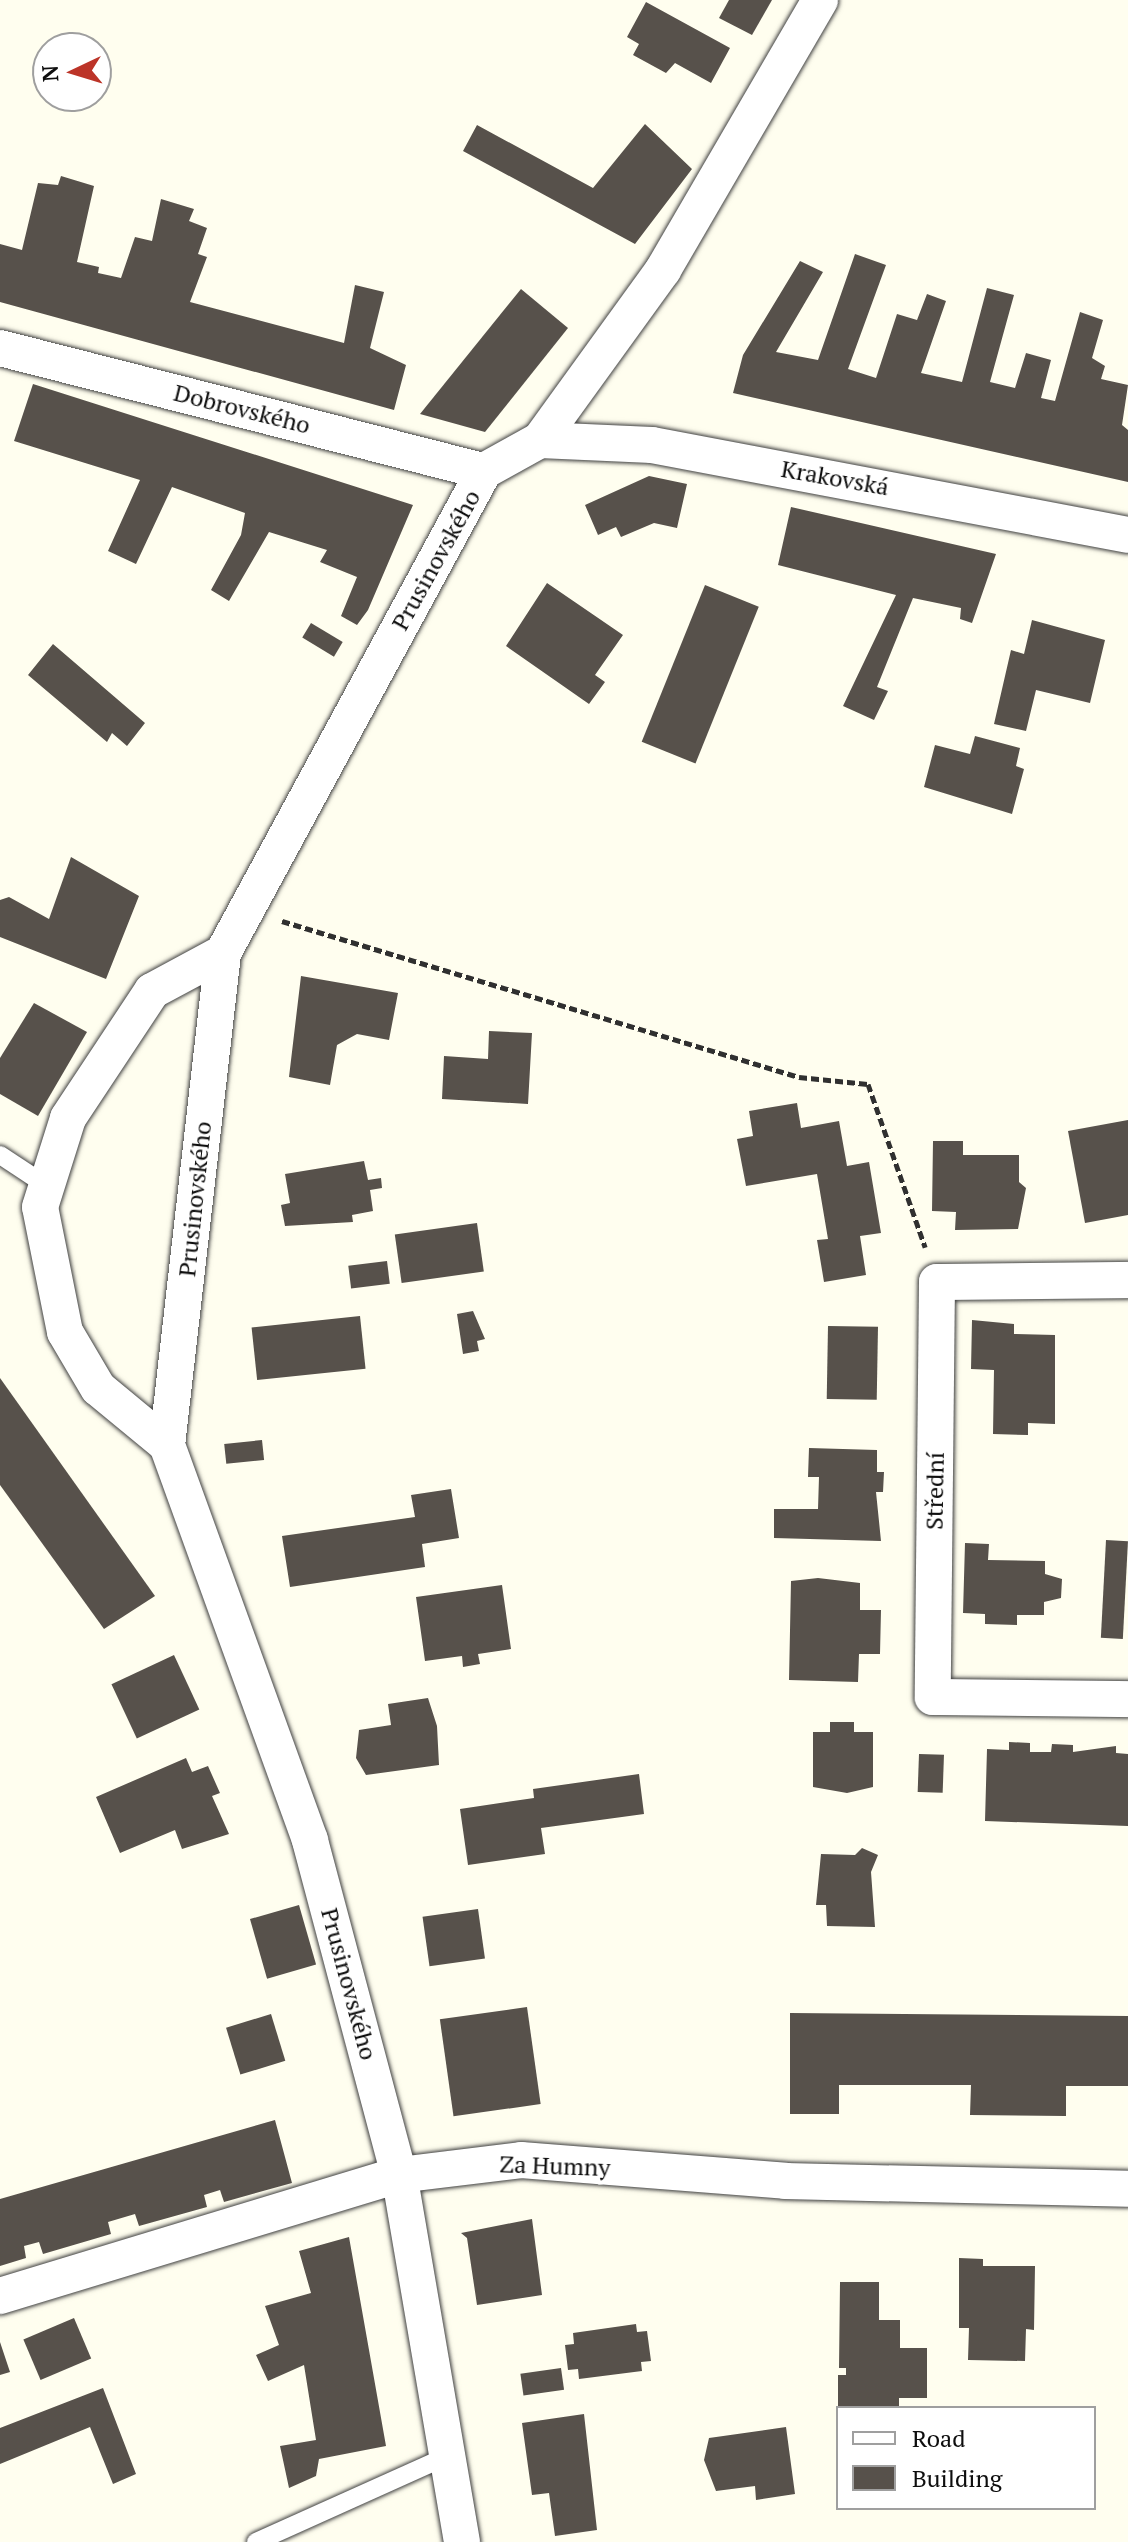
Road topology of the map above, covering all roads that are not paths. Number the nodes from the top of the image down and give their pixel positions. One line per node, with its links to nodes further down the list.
1 (820, 0): 3 (street, Prusinovského)
2 (0, 348): 4 (street, Dobrovského)
3 (540, 440): 4 (street, Prusinovského); 5 (street, Krakovská)
4 (484, 471): 6 (street, Prusinovského)
5 (1128, 535)
6 (223, 953): 8 (street); 10 (street, Prusinovského)
7 (0, 1155): 8 (lane)
8 (47, 1186): 10 (street)
9 (1128, 1280): 11 (street, Střední)
10 (167, 1445): 12 (street, Prusinovského)
11 (1128, 1699)
12 (399, 2175): 13 (street, Za Humny); 14 (street, Za Humny); 15 (street, Prusinovského)
13 (1128, 2189)
14 (0, 2296)
15 (447, 2456): 16 (lane); 17 (street, Prusinovského)
16 (256, 2542)
17 (462, 2542)

